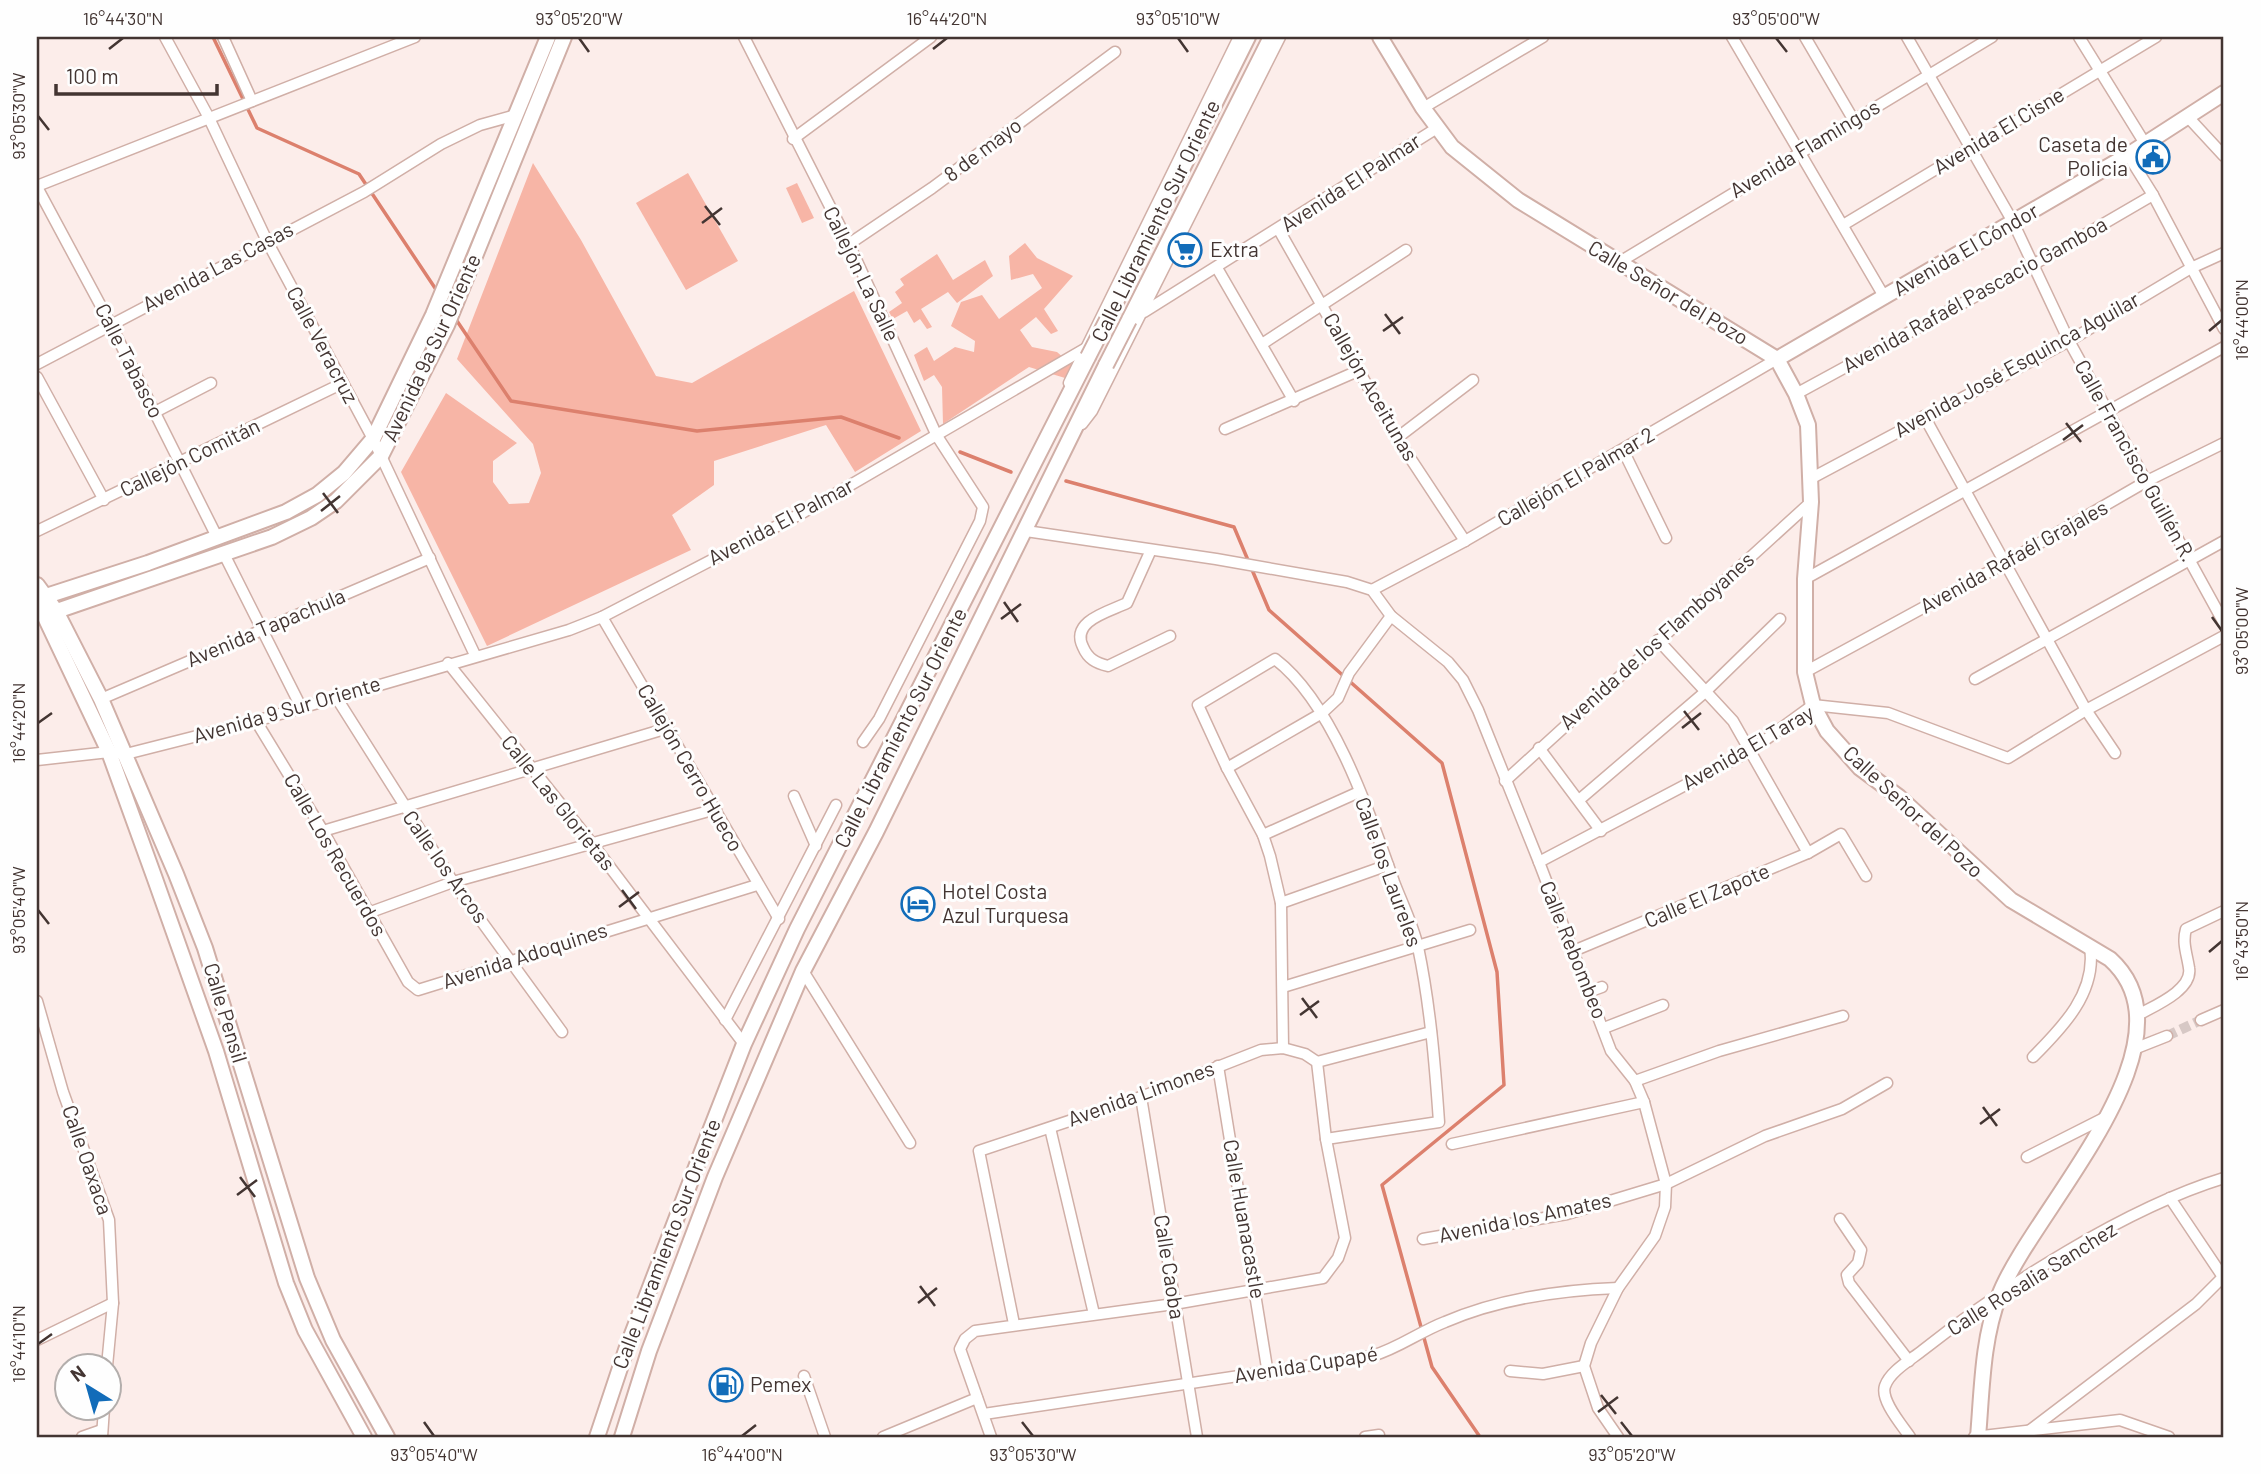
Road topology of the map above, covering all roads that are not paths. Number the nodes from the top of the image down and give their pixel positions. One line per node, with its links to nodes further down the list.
1 (165, 37): 27 (street, Calle Veracruz)
2 (223, 37): 24 (street)
3 (415, 37): 24 (street)
4 (564, 37): 19 (main road, Avenida 9a Sur Oriente)
5 (744, 37): 31 (street, Callejón La Salle)
6 (931, 37): 31 (street)
7 (1239, 37): 60 (street)
8 (1248, 37): 60 (main road, Calle Libramiento Sur Oriente, bridge)
9 (1271, 37): 74 (main road, Calle Libramiento Sur Oriente, bridge)
10 (1280, 37): 52 (street)
11 (1380, 37): 25 (main road, Calle Señor del Pozo)
12 (1543, 37): 25 (street)
13 (1732, 37): 34 (street)
14 (1805, 37): 29 (street)
15 (1906, 37): 22 (street, Calle Francisco Guillén R.)
16 (1992, 37): 22 (street, Avenida Flamingos)
17 (2079, 37): 21 (street)
18 (2156, 37): 21 (street, Avenida El Cisne)
19 (550, 45): 26 (main road, Avenida 9a Sur Oriente); 80 (main road, Avenida 9a Sur Oriente)
20 (1115, 52): 43 (street, 8 de mayo)
21 (2100, 71): 32 (street); 33 (street, Avenida El Cisne)
22 (1928, 75): 29 (street, Avenida Flamingos); 33 (street, Calle Francisco Guillén R.)
23 (2224, 93): 28 (main road, Avenida El Cóndor)
24 (251, 102): 27 (street)
25 (1423, 108): 30 (main road, Calle Señor del Pozo)
26 (516, 115): 42 (street, Avenida Las Casas); 77 (main road, Avenida 9a Sur Oriente)
27 (208, 116): 37 (street); 42 (street, Calle Veracruz)
28 (2187, 116): 32 (main road, Avenida El Cóndor); 36 (street)
29 (1853, 119): 34 (street, Avenida Flamingos)
30 (1437, 128): 41 (street, Avenida El Palmar); 46 (main road, Calle Señor del Pozo)
31 (793, 139): 43 (street, Callejón La Salle)
32 (2144, 142): 35 (main road, Avenida El Cóndor)
33 (1971, 149): 39 (street, Calle Francisco Guillén R.); 40 (street, Avenida El Cisne)
34 (1800, 151): 40 (street); 46 (street, Avenida Flamingos)
35 (2128, 155): 38 (street); 39 (main road, Avenida El Cóndor)
36 (2224, 156)
37 (37, 186): 53 (street, Calle Tabasco)
38 (2153, 195): 47 (street, Avenida Rafaél Pascacio Gamboa); 49 (street)
39 (2013, 222): 47 (street, Calle Francisco Guillén R.); 50 (main road, Avenida El Cóndor)
40 (1843, 225): 50 (street)
41 (1279, 230): 48 (street, Avenida El Palmar); 51 (street, Callejón Aceitunas)
42 (267, 241): 53 (street, Avenida Las Casas); 67 (street, Calle Veracruz)
43 (849, 244): 75 (street, Callejón La Salle)
44 (1406, 250): 51 (street)
45 (2224, 253): 49 (street, Avenida José Esquinca Aguilar)
46 (1618, 263): 61 (main road, Calle Señor del Pozo)
47 (2031, 266): 56 (street, Calle Francisco Guillén R.); 68 (street, Avenida Rafaél Pascacio Gamboa)
48 (1217, 268): 52 (street, Avenida El Palmar); 58 (street)
49 (2191, 268): 55 (street); 56 (street, Avenida José Esquinca Aguilar)
50 (1885, 298): 61 (main road, Avenida El Cóndor)
51 (1322, 303): 58 (street); 63 (street, Callejón Aceitunas)
52 (1143, 313): 54 (street, Avenida El Palmar); 74 (street)
53 (110, 324): 62 (street, Avenida Las Casas); 70 (street, Calle Tabasco)
54 (1122, 324)
55 (2224, 329)
56 (2069, 341): 71 (street, Calle Francisco Guillén R.); 72 (street, Avenida José Esquinca Aguilar)
57 (1098, 342): 60 (street, Avenida El Palmar)
58 (1262, 344): 69 (street)
59 (2224, 347): 71 (street)
60 (1085, 354): 75 (street, Avenida El Palmar); 179 (main road, Calle Libramiento Sur Oriente)
61 (1777, 359): 68 (main road, Calle Señor del Pozo); 79 (street, Callejón El Palmar 2)
62 (37, 364)
63 (1360, 370): 69 (street); 76 (street, Callejón Aceitunas)
64 (37, 377): 85 (street)
65 (1473, 380): 76 (street)
66 (211, 383): 70 (street)
67 (342, 383): 77 (street, Calle Veracruz); 81 (street, Callejón Comitán)
68 (1796, 394): 82 (main road, Calle Señor del Pozo)
69 (1294, 401): 73 (street)
70 (155, 412): 81 (street, Calle Tabasco)
71 (2108, 413): 83 (street, Calle Francisco Guillén R.); 84 (street)
72 (1924, 416): 82 (street, Avenida José Esquinca Aguilar); 84 (street)
73 (1226, 429)
74 (1074, 432): 88 (main road, Calle Libramiento Sur Oriente)
75 (933, 438): 103 (street, Avenida El Palmar); 124 (street, Callejón La Salle)
76 (1397, 438): 91 (street, Callejón Aceitunas)
77 (373, 439): 80 (street, Calle Veracruz); 89 (main road, Avenida 9a Sur Oriente)
78 (2224, 443): 83 (street, Avenida Rafaél Grajales)
79 (1623, 450): 90 (street); 91 (street, Callejón El Palmar 2)
80 (381, 457): 94 (main road, Avenida 9a Sur Oriente); 95 (street, Calle Veracruz)
81 (180, 462): 85 (street, Callejón Comitán); 89 (street, Calle Tabasco)
82 (1810, 478): 86 (main road, Calle Señor del Pozo)
83 (2147, 481): 96 (street, Calle Francisco Guillén R.); 97 (street, Avenida Rafaél Grajales)
84 (1965, 490): 97 (street); 98 (street)
85 (104, 500): 87 (street, Callejón Comitán)
86 (1811, 502): 98 (main road, Calle Señor del Pozo); 110 (street, Avenida de los Flamboyanes)
87 (37, 531)
88 (1026, 531): 93 (street); 161 (main road, Calle Libramiento Sur Oriente)
89 (217, 537): 100 (main road, Avenida 9a Sur Oriente)
90 (1666, 538)
91 (1465, 541): 99 (street, Callejón El Palmar 2)
92 (2224, 541): 96 (street)
93 (1150, 552): 99 (street); 107 (street)
94 (224, 554): 101 (main road, Avenida 9a Sur Oriente); 106 (street)
95 (430, 558): 106 (street, Avenida Tapachula); 111 (street, Calle Veracruz)
96 (2190, 560): 105 (street, Calle Francisco Guillén R.); 109 (street)
97 (2007, 562): 109 (street); 113 (street, Avenida Rafaél Grajales)
98 (1805, 579): 113 (main road, Calle Señor del Pozo)
99 (1372, 590): 102 (street, Calle Rebombeo)
100 (39, 593): 101 (main road, Calle Pensil)
101 (46, 615): 117 (main road, Calle Pensil); 127 (main road, Calle Pensil)
102 (1391, 616): 121 (street); 133 (street, Calle Rebombeo)
103 (602, 617): 111 (street, Avenida El Palmar); 123 (street, Callejón Cerro Hueco)
104 (1780, 619): 115 (street)
105 (2224, 623)
106 (261, 630): 117 (street, Avenida Tapachula); 119 (street)
107 (1170, 636)
108 (2224, 636): 120 (street)
109 (2047, 639): 114 (street); 120 (street)
110 (1658, 640): 115 (street); 125 (street, Avenida de los Flamboyanes)
111 (475, 655): 112 (street, Avenida El Palmar)
112 (447, 663): 116 (street, Avenida 9 Sur Oriente); 131 (street, Calle Las Glorietas)
113 (1805, 672): 118 (main road, Calle Señor del Pozo)
114 (1975, 679)
115 (1704, 693): 126 (street); 136 (street)
116 (336, 697): 119 (street, Avenida 9 Sur Oriente); 138 (street, Calle los Arcos)
117 (101, 699): 129 (main road, Calle Pensil)
118 (1813, 705): 120 (street, Avenida El Taray); 126 (street, Avenida El Taray); 158 (main road, Calle Señor del Pozo)
119 (301, 707): 122 (street, Avenida 9 Sur Oriente)
120 (2086, 710): 128 (street)
121 (1322, 713): 132 (street); 132 (street, Calle los Laureles); 134 (street, Calle los Laureles)
122 (256, 721): 129 (street, Avenida 9 Sur Oriente); 140 (street, Calle Los Recuerdos)
123 (668, 728): 131 (street); 139 (street, Callejón Cerro Hueco)
124 (863, 742)
125 (1539, 748): 133 (street, Avenida de los Flamboyanes); 136 (street)
126 (1750, 751): 141 (street, Avenida El Taray); 145 (street)
127 (109, 752): 129 (street); 130 (street); 223 (main road, Calle Pensil)
128 (2115, 753)
129 (127, 754): 224 (main road, Calle Pensil)
130 (37, 760)
131 (530, 767): 138 (street); 143 (street, Calle Las Glorietas)
132 (1227, 768): 142 (street)
133 (1505, 781): 146 (street, Calle Rebombeo)
134 (1359, 792): 142 (street); 147 (street, Calle los Laureles)
135 (794, 796): 144 (street)
136 (1579, 800): 141 (street)
137 (836, 805): 144 (street)
138 (403, 807): 140 (street); 149 (street, Calle los Arcos)
139 (716, 809): 143 (street); 150 (street, Callejón Cerro Hueco)
140 (323, 831): 153 (street, Calle Los Recuerdos)
141 (1601, 831): 146 (street, Avenida El Taray)
142 (1263, 835): 151 (street)
143 (591, 842): 149 (street); 154 (street, Calle Las Glorietas)
144 (816, 846): 155 (street)
145 (1808, 853): 148 (street, Calle El Zapote); 159 (street, Calle El Zapote)
146 (1539, 862): 159 (street, Calle Rebombeo)
147 (1388, 865): 151 (street); 157 (street, Calle los Laureles)
148 (1866, 876)
149 (453, 882): 153 (street); 160 (street, Calle los Arcos)
150 (757, 885): 154 (street, Avenida Adoquines); 155 (street, Callejón Cerro Hueco)
151 (1281, 903): 162 (street)
152 (2224, 911): 169 (street)
153 (368, 913): 164 (street, Calle Los Recuerdos)
154 (647, 916): 160 (street, Avenida Adoquines); 171 (street, Calle Las Glorietas)
155 (779, 919): 171 (street)
156 (1470, 930): 157 (street)
157 (1418, 945): 162 (street); 176 (street, Calle los Laureles)
158 (2090, 947): 169 (main road, Calle Señor del Pozo); 182 (street)
159 (1571, 952): 165 (street, Calle Rebombeo)
160 (511, 961): 164 (street, Avenida Adoquines); 175 (street, Calle los Arcos)
161 (803, 971): 192 (street); 226 (main road, Calle Libramiento Sur Oriente)
162 (1283, 987): 180 (street)
163 (1601, 987): 165 (street)
164 (413, 988)
165 (1588, 992): 173 (street, Calle Rebombeo)
166 (37, 1001): 174 (street, Calle Oaxaca)
167 (1663, 1004): 173 (street)
168 (2224, 1010): 172 (street)
169 (2138, 1015): 181 (main road, Calle Señor del Pozo)
170 (1843, 1016): 185 (street)
171 (725, 1020): 179 (street, Calle Las Glorietas)
172 (2202, 1020)
173 (1604, 1028): 185 (street, Calle Rebombeo)
174 (43, 1029): 178 (street); 204 (street, Calle Oaxaca)
175 (562, 1032)
176 (1431, 1032): 183 (street); 191 (street, Calle los Laureles)
177 (2167, 1036): 181 (street)
178 (37, 1042)
179 (744, 1044): 225 (main road, Calle Libramiento Sur Oriente)
180 (1283, 1048): 183 (street, Avenida Limones); 184 (street, Avenida Limones)
181 (2134, 1049): 189 (main road, Calle Señor del Pozo)
182 (2033, 1057)
183 (1317, 1062): 191 (street)
184 (1218, 1066): 187 (street, Avenida Limones); 202 (street, Calle Huanacastle)
185 (1635, 1081): 188 (street, Calle Rebombeo)
186 (1887, 1083): 196 (street, Avenida los Amates)
187 (1141, 1097): 190 (street, Avenida Limones); 205 (street, Calle Caoba)
188 (1644, 1102): 193 (street); 196 (street, Calle Rebombeo)
189 (2108, 1116): 194 (street); 203 (main road, Calle Señor del Pozo)
190 (1050, 1128): 206 (street); 207 (street, Avenida Limones)
191 (1326, 1139): 202 (street)
192 (910, 1143)
193 (1452, 1144)
194 (2027, 1157)
195 (2224, 1178): 197 (street, Calle Rosalia Sanchez)
196 (1666, 1184): 199 (street, Avenida los Amates); 201 (street, Calle Rebombeo)
197 (2170, 1198): 200 (street); 203 (street, Calle Rosalia Sanchez)
198 (1840, 1219): 210 (street)
199 (1423, 1239)
200 (2223, 1277): 218 (street)
201 (1618, 1288): 211 (street, Calle Rebombeo); 213 (street, Avenida Cupapé)
202 (1256, 1291): 205 (street); 213 (street, Calle Huanacastle)
203 (1999, 1295): 210 (street, Calle Rosalia Sanchez); 234 (main road, Calle Señor del Pozo)
204 (113, 1303): 208 (street); 209 (street, Calle Oaxaca)
205 (1174, 1304): 206 (street); 215 (street, Calle Caoba)
206 (1094, 1314): 207 (street)
207 (1014, 1324): 216 (street)
208 (37, 1340)
209 (108, 1352)
210 (1909, 1361): 233 (street, Calle Rosalia Sanchez)
211 (1584, 1366): 212 (street); 221 (street)
212 (1510, 1371)
213 (1268, 1374): 215 (street, Avenida Cupapé)
214 (804, 1376): 227 (street)
215 (1189, 1382): 217 (street, Avenida Cupapé); 230 (street, Calle Caoba)
216 (977, 1398): 217 (street); 228 (street)
217 (984, 1414): 229 (street)
218 (2029, 1431): 234 (street); 235 (street)
219 (102, 1433): 222 (street)
220 (1379, 1435): 231 (street)
221 (1617, 1436): 232 (street)
222 (82, 1437)
223 (364, 1437)
224 (387, 1437)
225 (597, 1437)
226 (622, 1437)
227 (825, 1437)
228 (883, 1437)
229 (991, 1437)
230 (1197, 1437)
231 (1365, 1437)
232 (1603, 1437)
233 (1910, 1437)
234 (1976, 1437)
235 (2169, 1437)

